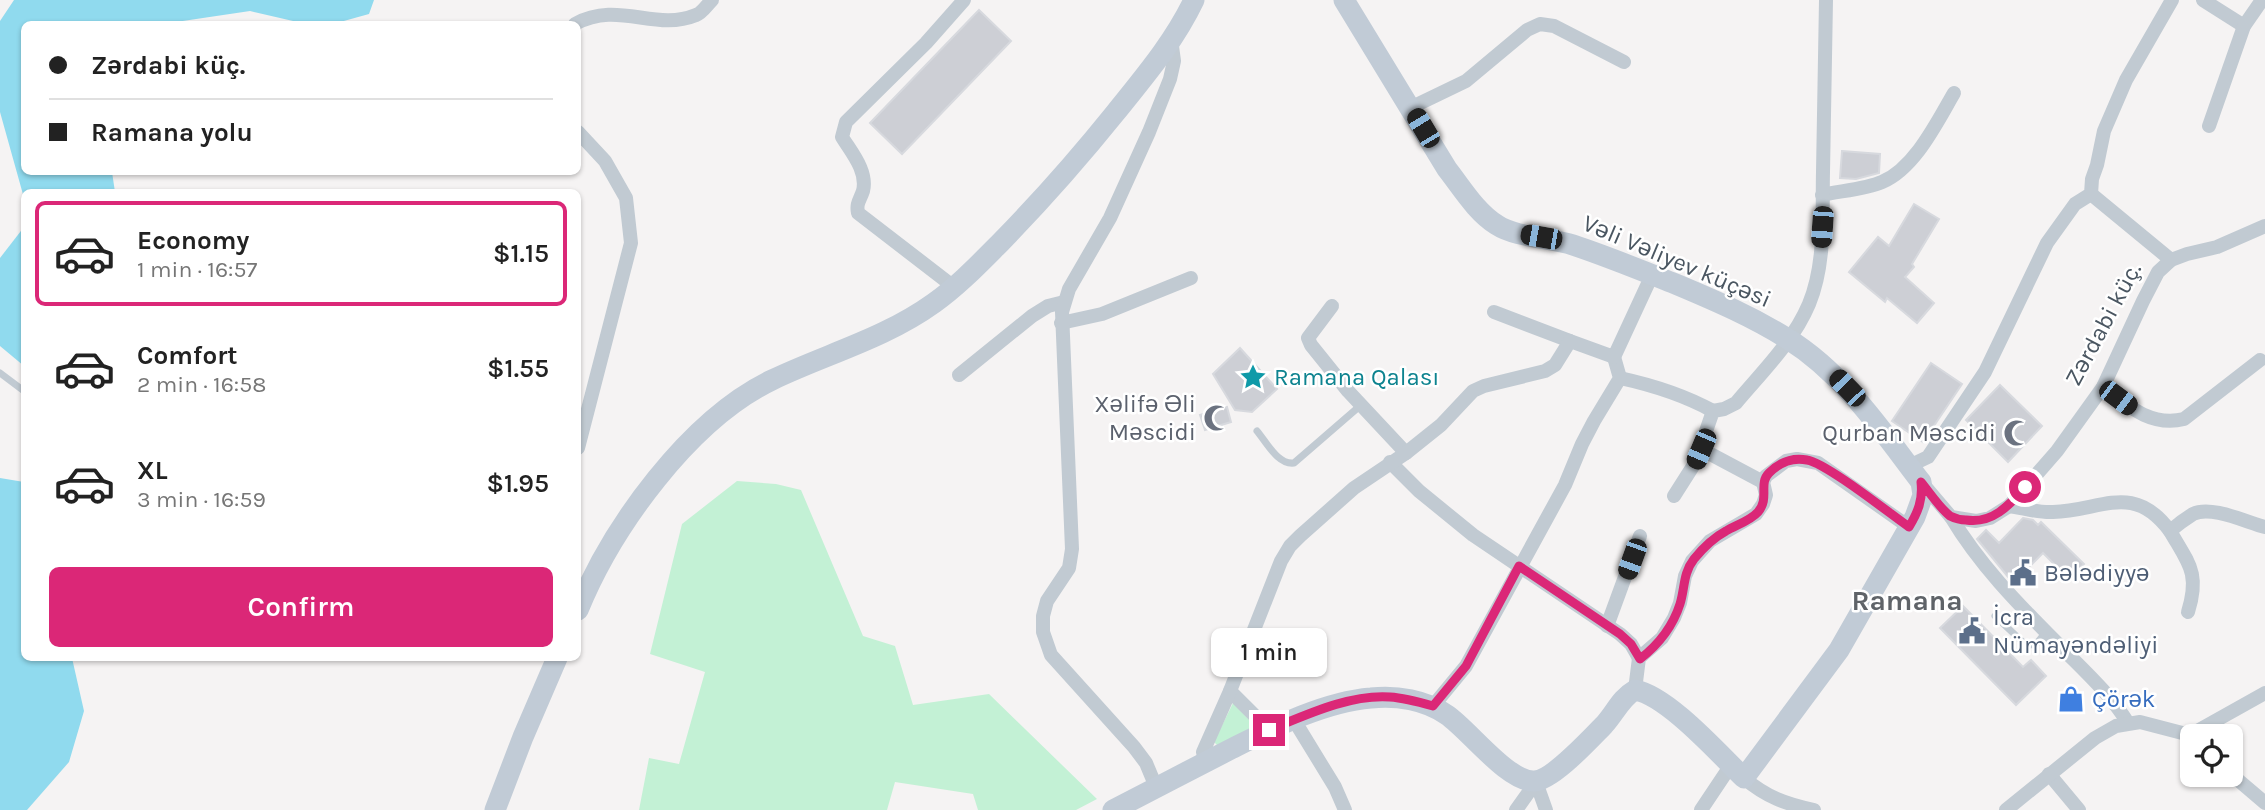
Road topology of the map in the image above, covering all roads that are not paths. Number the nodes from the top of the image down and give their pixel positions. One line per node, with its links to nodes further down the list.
1 (712, 0): 9 (street)
2 (964, 0): 23 (street)
3 (1194, 0): 11 (street)
4 (1344, 0): 14 (street, Vəli Vəliyev küçəsi)
5 (1826, 0): 18 (street)
6 (2172, 0): 17 (street)
7 (2203, 0): 10 (street)
8 (2262, 0): 10 (street)
9 (578, 21)
10 (2244, 26): 15 (street)
11 (1171, 39): 23 (street); 24 (street)
12 (1623, 62): 14 (street)
13 (1954, 93): 18 (street)
14 (1410, 108): 21 (street, Vəli Vəliyev küçəsi)
15 (2209, 126)
16 (581, 135): 39 (street)
17 (2091, 194): 20 (street); 44 (street)
18 (1822, 195): 28 (street)
19 (2265, 226): 20 (street, Zərdabi küç.)
20 (2171, 260): 35 (street, Zərdabi küç.)
21 (1652, 275): 28 (street, Vəli Vəliyev küçəsi); 30 (street)
22 (1191, 278): 27 (street)
23 (954, 287): 54 (street)
24 (1064, 302): 27 (street); 33 (street)
25 (1332, 306): 37 (street)
26 (1494, 312): 29 (street)
27 (1061, 323): 75 (street)
28 (1789, 339): 38 (street); 44 (street, Vəli Vəliyev küçəsi)
29 (1570, 341): 30 (street); 42 (street)
30 (1614, 357): 34 (street)
31 (2260, 360): 35 (street)
32 (0, 373): 36 (lane)
33 (960, 375)
34 (1620, 378): 38 (street); 53 (street)
35 (2103, 387): 47 (street, Zərdabi küç.)
36 (21, 389)
37 (1361, 405): 40 (lane); 42 (street)
38 (1713, 411): 41 (street)
39 (581, 428)
40 (1257, 431)
41 (1701, 449): 45 (street); 46 (street)
42 (1406, 453): 43 (street)
43 (1390, 463): 53 (street); 62 (street)
44 (1915, 474): 48 (street); 49 (street)
45 (1763, 482): 49 (street); 59 (street)
46 (1674, 496)
47 (2009, 506): 48 (street, Zərdabi küç.); 51 (street)
48 (1951, 517): 58 (street)
49 (1909, 527): 71 (street)
50 (2265, 527): 51 (street)
51 (2170, 531): 55 (street)
52 (1640, 536): 57 (street)
53 (1519, 566): 57 (street); 64 (street)
54 (582, 584)
55 (2188, 612)
56 (1995, 616): 58 (lane)
57 (1607, 626): 59 (street)
58 (2046, 632): 66 (street)
59 (1640, 659): 61 (street)
60 (556, 661): 77 (street)
61 (1635, 690): 71 (street); 73 (street)
62 (1230, 691): 68 (street); 70 (street)
63 (2265, 693): 67 (street)
64 (1433, 706): 65 (street); 73 (street)
65 (1294, 720): 68 (street); 79 (street)
66 (2129, 723): 69 (street); 72 (street)
67 (2214, 724)
68 (1269, 730): 70 (street)
69 (2180, 734)
70 (1205, 762): 75 (street)
71 (1737, 772): 82 (street); 83 (street)
72 (2049, 774): 84 (street); 85 (street)
73 (1536, 782): 80 (street); 81 (street)
74 (2243, 784): 76 (street)
75 (1156, 787): 78 (street)
76 (2265, 803)
77 (495, 810)
78 (1114, 810)
79 (1345, 810)
80 (1516, 810)
81 (1546, 810)
82 (1701, 810)
83 (1814, 810)
84 (2006, 810)
85 (2078, 810)

